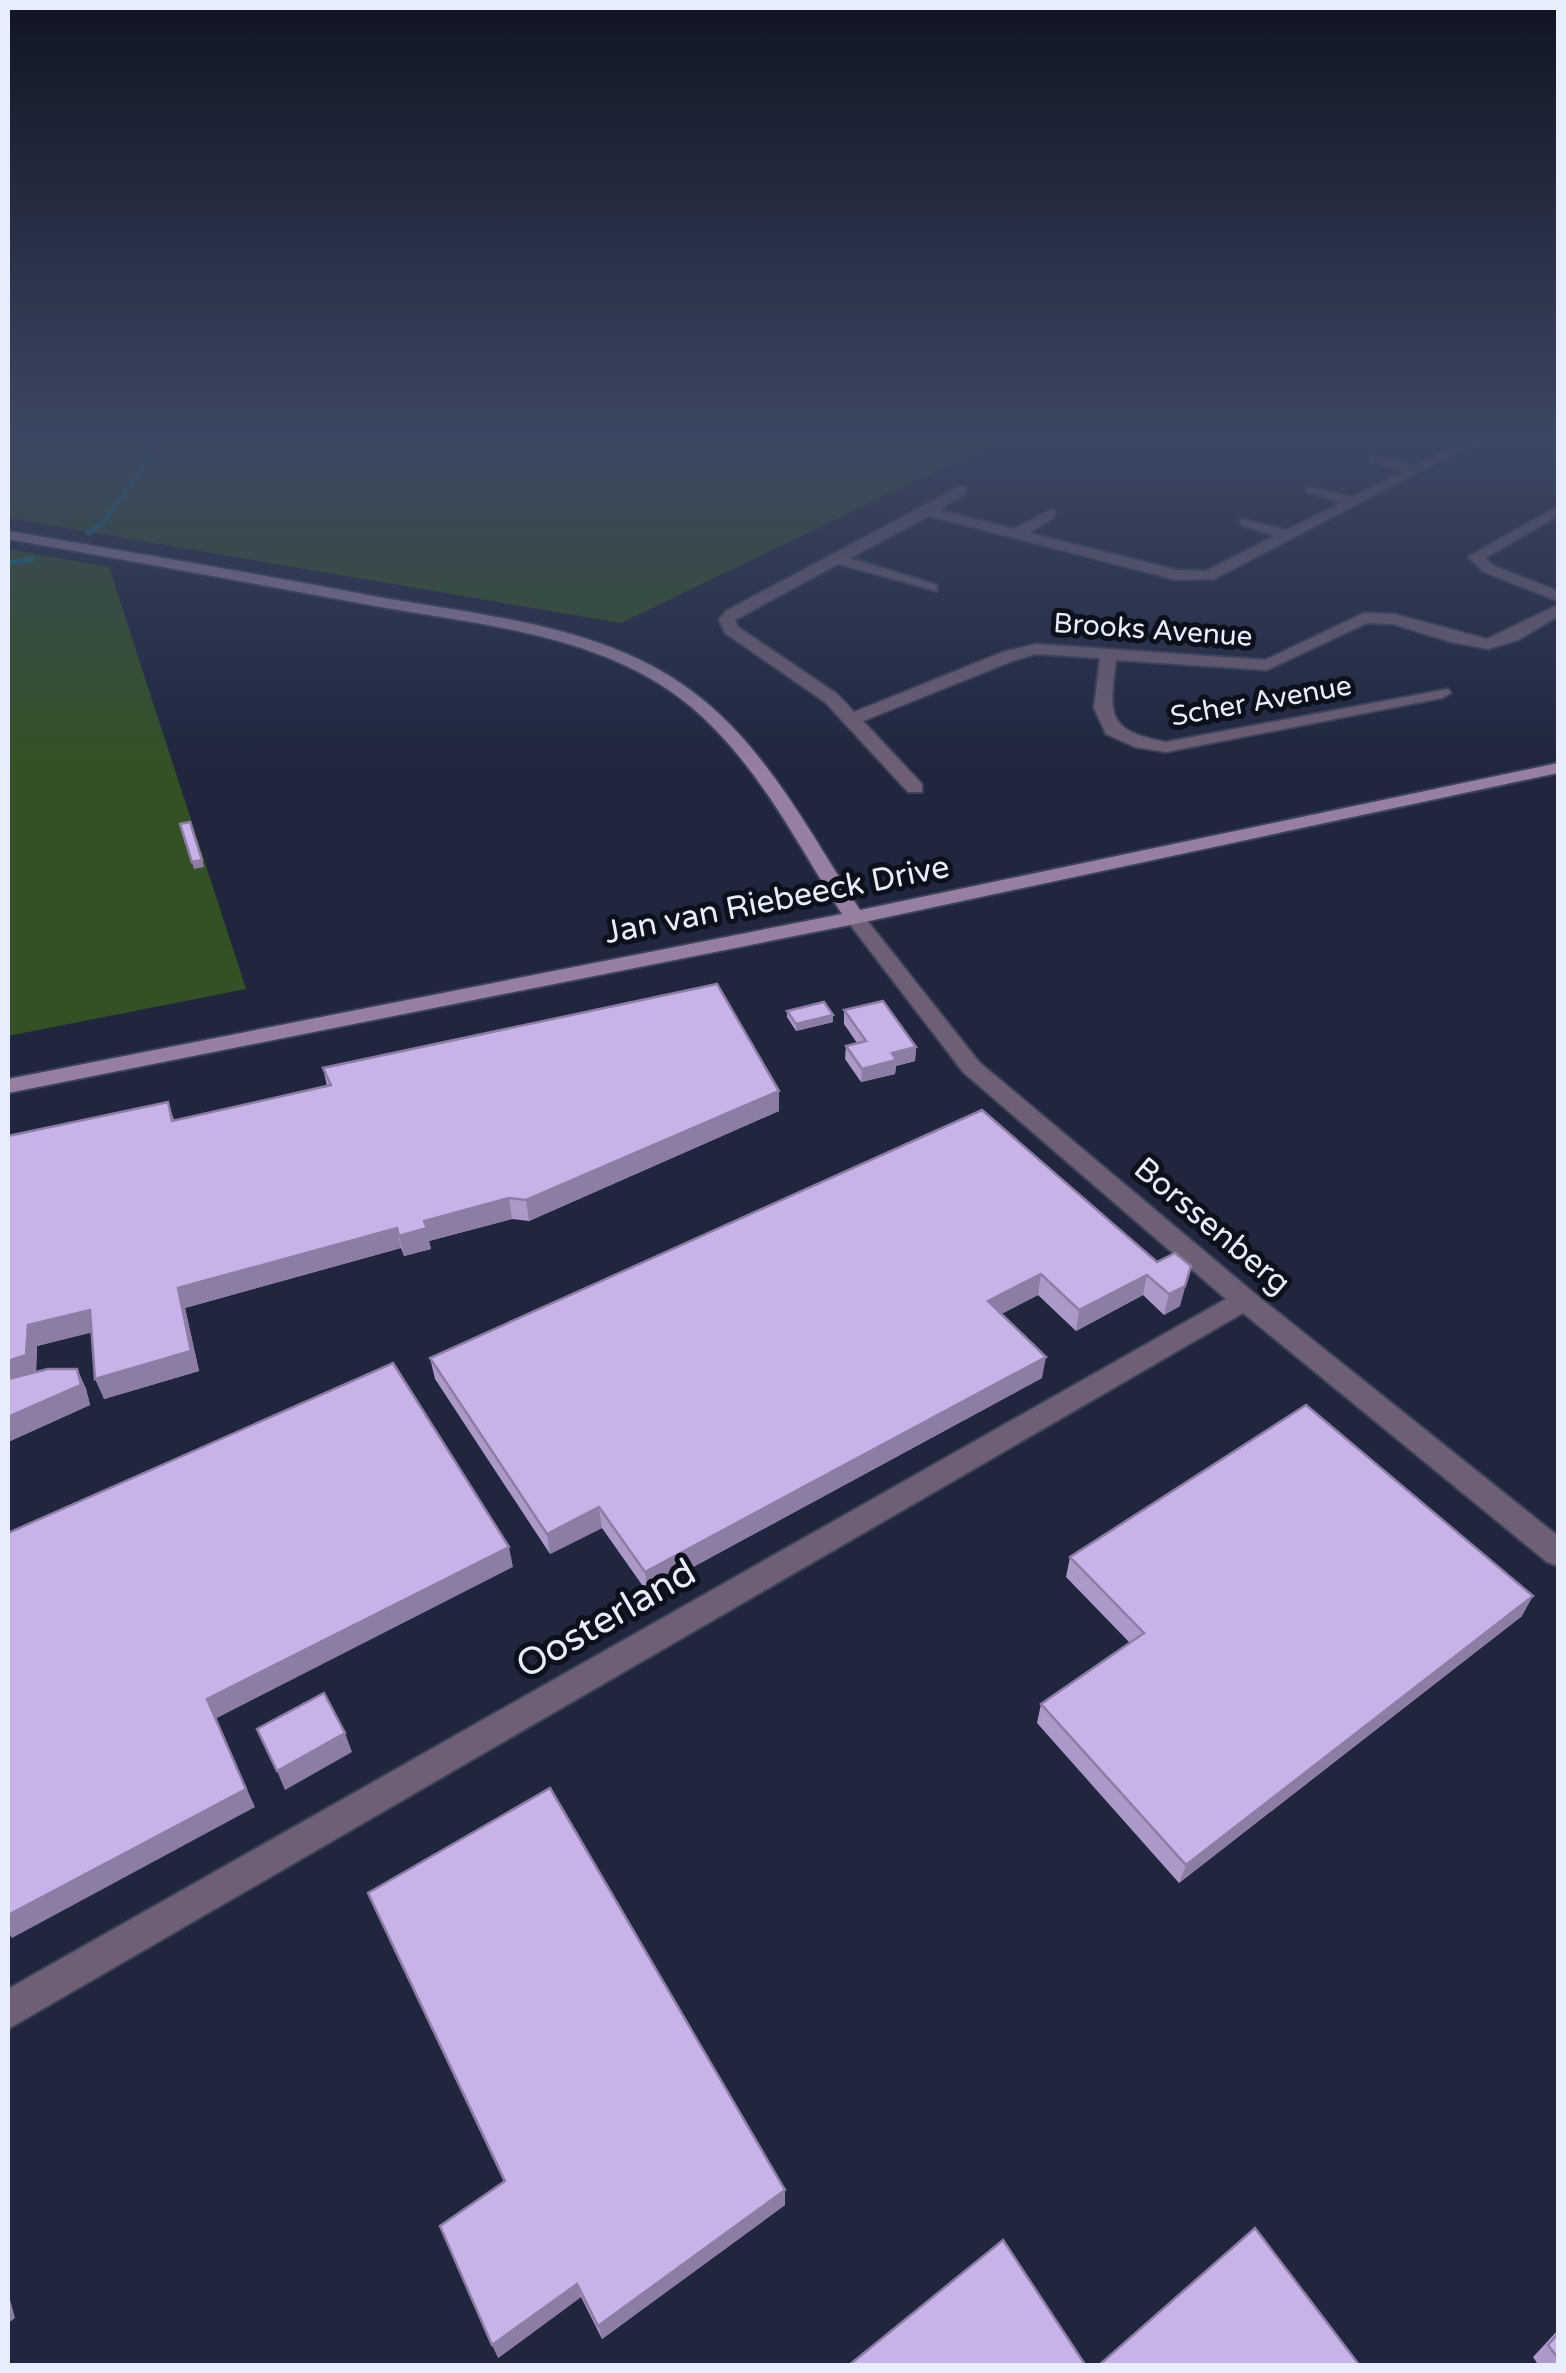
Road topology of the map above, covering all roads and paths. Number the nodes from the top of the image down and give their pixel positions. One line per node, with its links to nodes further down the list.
1 (78, 548): 15 (main road)
2 (859, 548): 6 (street)
3 (1080, 548): 4 (street)
4 (1267, 548)
5 (1491, 548): 8 (street)
6 (838, 559): 7 (street); 12 (street)
7 (932, 588)
8 (1558, 596)
9 (1558, 610): 10 (street, Brooks Avenue)
10 (1109, 654): 11 (street, Scher Avenue); 12 (street, Brooks Avenue)
11 (1442, 693)
12 (852, 719): 14 (street)
13 (1558, 768): 15 (main road, Jan van Riebeeck Drive)
14 (915, 788)
15 (855, 918): 16 (main road, Jan van Riebeeck Drive); 17 (street, Borssenberg)
16 (8, 1086)
17 (1245, 1300): 18 (street, Borssenberg); 19 (street, Oosterland)
18 (1558, 1554)
19 (8, 2010)

